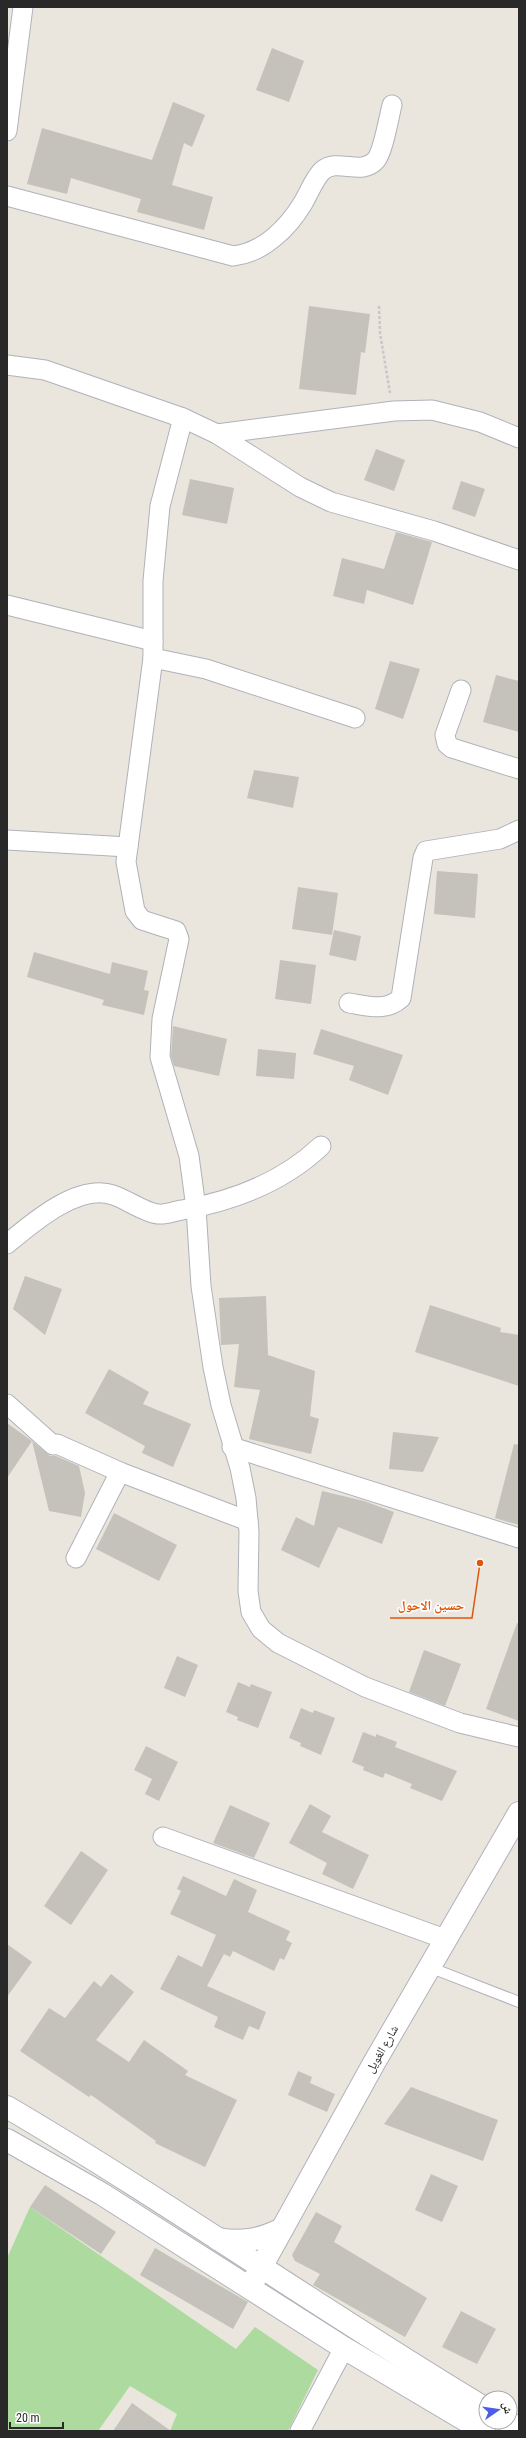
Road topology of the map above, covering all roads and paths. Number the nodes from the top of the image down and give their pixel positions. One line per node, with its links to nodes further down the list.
1 (23, 7): 3 (street)
2 (392, 105): 4 (street)
3 (7, 132)
4 (7, 196)
5 (379, 306): 7 (path)
6 (7, 365): 8 (street)
7 (394, 411): 9 (street); 10 (street)
8 (183, 418): 9 (street); 13 (street)
9 (217, 434): 11 (street)
10 (519, 438)
11 (519, 560)
12 (7, 605): 13 (street)
13 (153, 649): 15 (street); 19 (street)
14 (462, 690): 16 (street)
15 (356, 718)
16 (519, 768)
17 (519, 830): 20 (street)
18 (7, 840): 19 (street)
19 (128, 847): 22 (street)
20 (349, 1003)
21 (321, 1146): 22 (street)
22 (196, 1208): 23 (street); 25 (street)
23 (7, 1244)
24 (7, 1404): 26 (street)
25 (232, 1447): 27 (street); 28 (street)
26 (120, 1472): 27 (street); 29 (street)
27 (248, 1521): 30 (street)
28 (519, 1538)
29 (76, 1558)
30 (519, 1737)
31 (519, 1813): 33 (street, شارع الغويل)
32 (163, 1837): 33 (street)
33 (445, 1939): 34 (street, شارع الغويل)
34 (429, 1967): 35 (lane); 38 (street, شارع الغويل)
35 (519, 2002)
36 (7, 2108): 39 (street)
37 (7, 2140): 42 (street)
38 (282, 2229): 39 (street); 40 (street, شارع الغويل); 41 (street)
39 (216, 2238): 40 (street)
40 (261, 2268): 41 (street); 42 (street, شارع الغويل)
41 (291, 2287): 44 (street)
42 (250, 2288): 43 (street)
43 (344, 2348): 45 (street); 46 (street)
44 (478, 2404)
45 (300, 2431)
46 (484, 2431)

